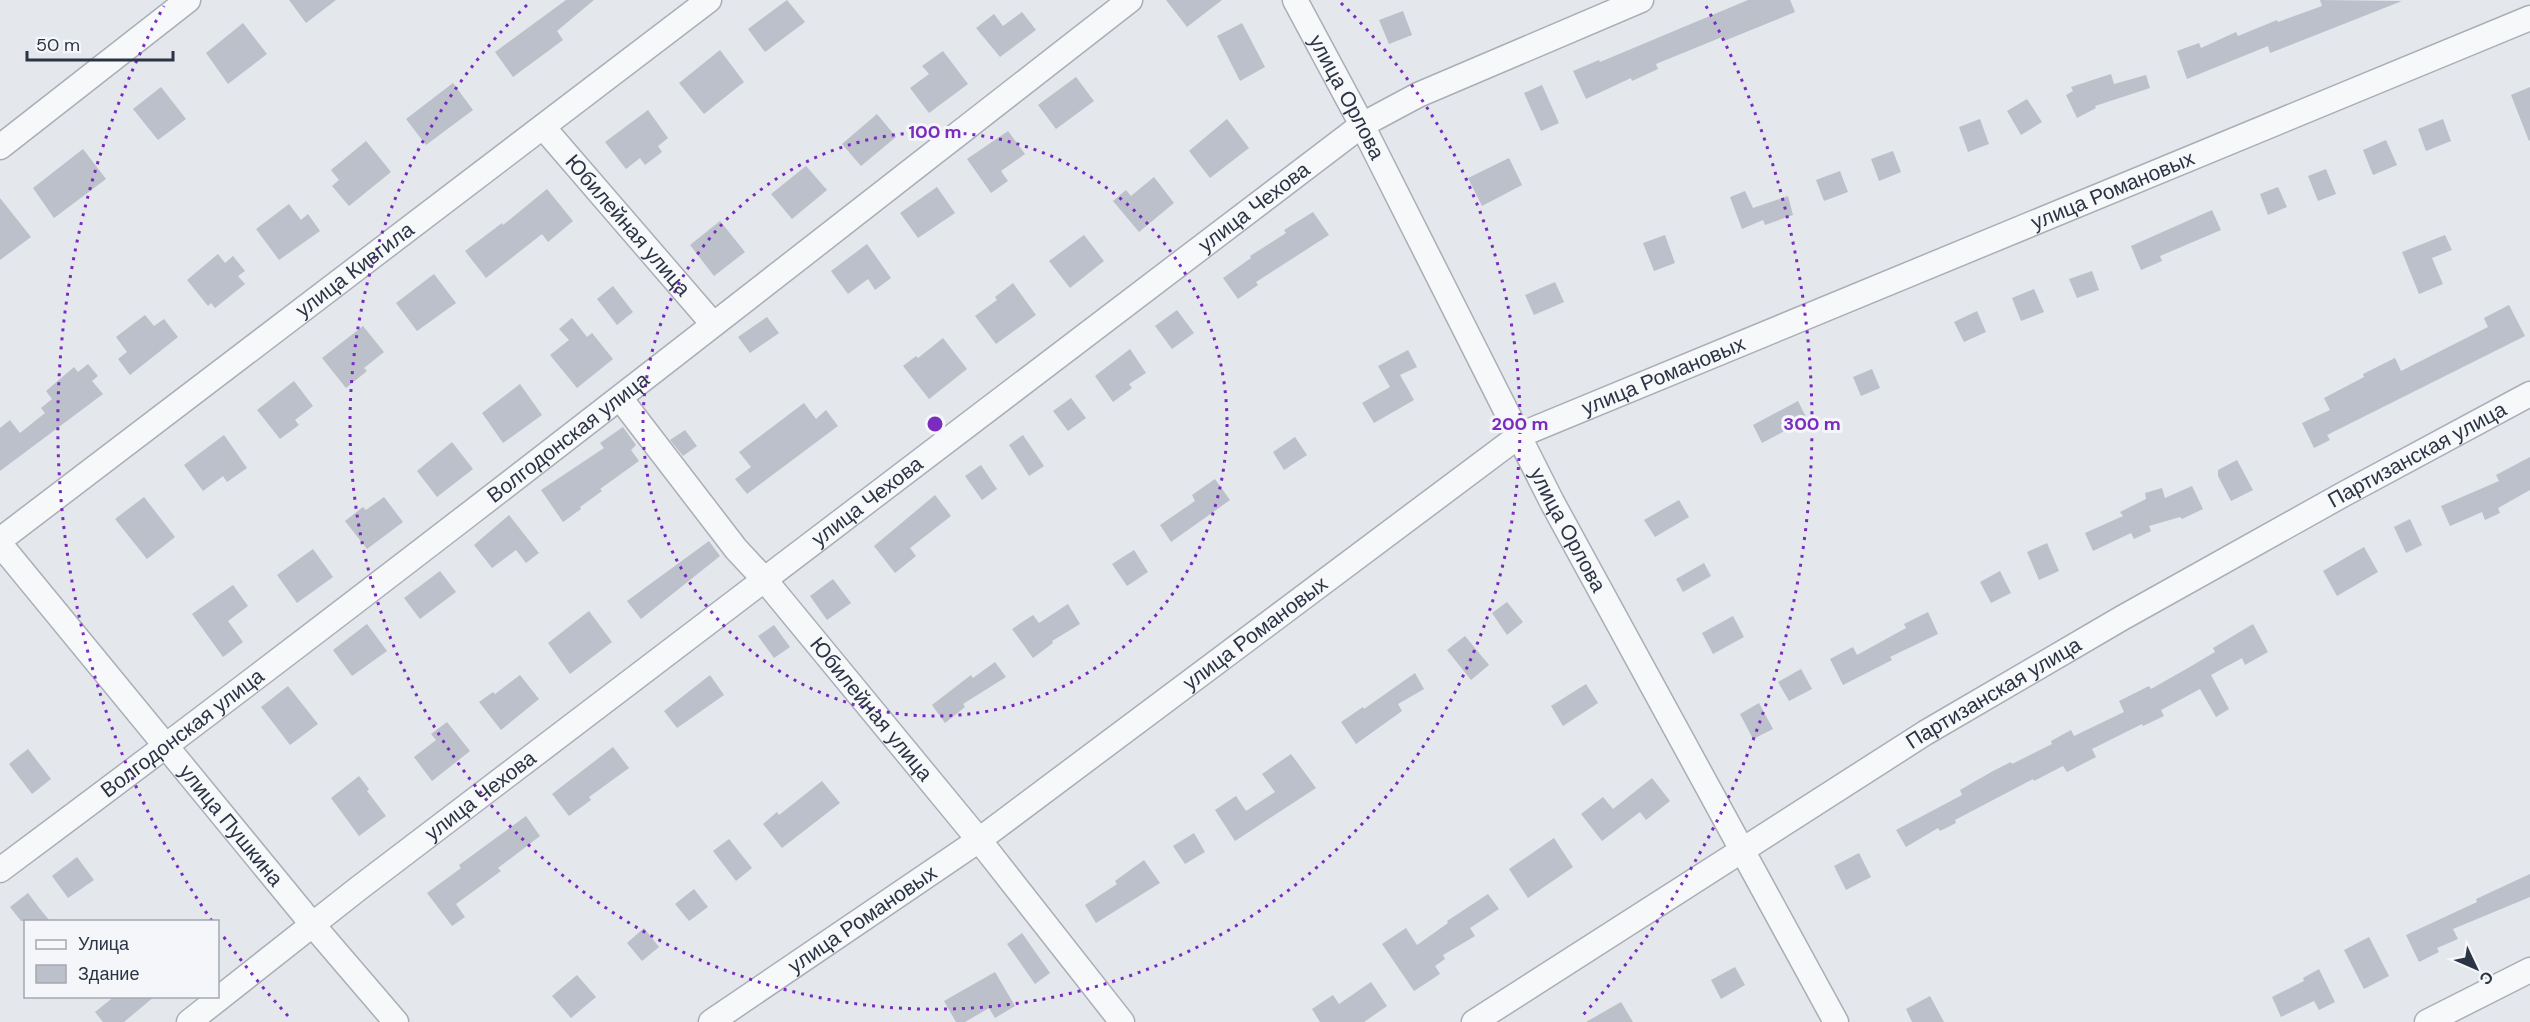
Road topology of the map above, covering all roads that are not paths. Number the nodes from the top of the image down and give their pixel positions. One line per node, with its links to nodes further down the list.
1 (188, 0): 9 (street)
2 (710, 0): 8 (street, улица Кивгила)
3 (1130, 0): 10 (street, Волгодонская улица)
4 (1295, 0): 7 (street, улица Орлова)
5 (1641, 0): 7 (street, улица Чехова)
6 (2530, 18): 13 (street, улица Романовых)
7 (1362, 125): 13 (street, улица Орлова); 15 (street, улица Чехова)
8 (543, 127): 10 (street, Юбилейная улица); 14 (street, улица Кивгила)
9 (0, 147)
10 (713, 324): 12 (street, Волгодонская улица)
11 (2530, 394): 18 (street, Партизанская улица)
12 (620, 398): 15 (street, Юбилейная улица); 16 (street, Волгодонская улица)
13 (1520, 435): 17 (street, улица Романовых); 18 (street, улица Орлова)
14 (0, 542): 16 (street, улица Пушкина)
15 (764, 579): 17 (street, Юбилейная улица); 20 (street, улица Чехова)
16 (167, 746): 19 (street, Волгодонская улица); 20 (street, улица Пушкина)
17 (979, 840): 24 (street, улица Романовых); 25 (street, Юбилейная улица)
18 (1742, 849): 26 (street, Партизанская улица); 27 (street, улица Орлова)
19 (0, 870)
20 (312, 924): 22 (street, улица Чехова); 23 (street, улица Пушкина)
21 (2530, 970): 28 (street)
22 (189, 1022)
23 (396, 1022)
24 (711, 1022)
25 (1122, 1022)
26 (1474, 1022)
27 (1836, 1022)
28 (2427, 1022)

